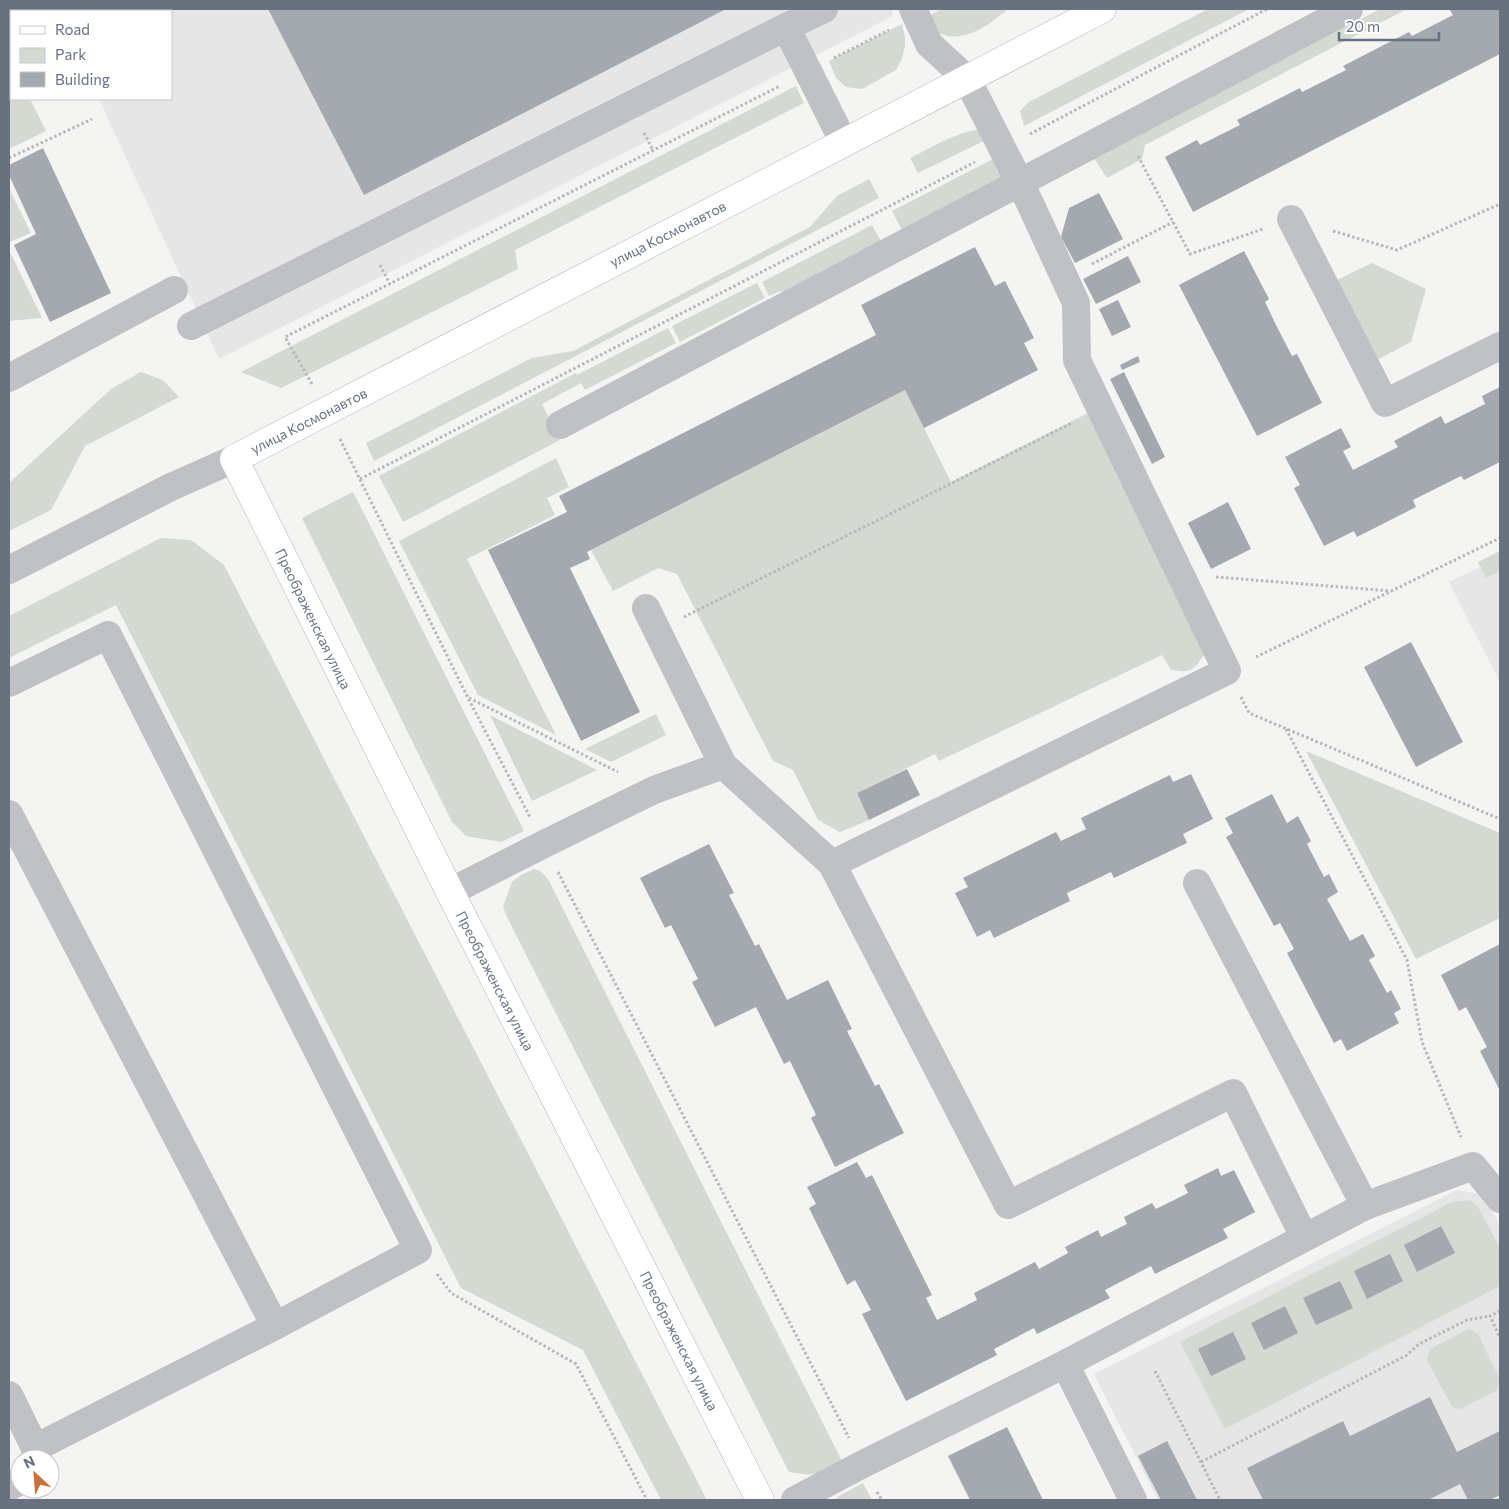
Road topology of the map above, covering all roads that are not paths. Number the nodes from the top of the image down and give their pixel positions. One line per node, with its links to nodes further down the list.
1 (824, 9): 5 (street)
2 (1102, 9): 6 (main road, улица Космонавтов)
3 (1349, 9): 8 (street)
4 (914, 12): 6 (street)
5 (786, 27): 7 (street); 11 (street)
6 (967, 79): 7 (main road, улица Космонавтов); 8 (street)
7 (844, 143): 15 (main road, улица Космонавтов)
8 (1019, 182): 14 (street); 21 (street)
9 (1291, 219): 12 (street)
10 (174, 290): 13 (street)
11 (191, 326)
12 (1500, 346)
13 (9, 378)
14 (560, 425)
15 (234, 459): 16 (street); 23 (main road, Преображенская улица)
16 (9, 570)
17 (651, 619): 19 (street)
18 (9, 682): 27 (street)
19 (723, 765): 21 (street); 23 (street)
20 (9, 814): 27 (street)
21 (832, 864): 26 (street)
22 (1197, 882): 25 (street)
23 (450, 892): 32 (main road, Преображенская улица)
24 (1500, 1199): 25 (street)
25 (1365, 1206): 26 (street)
26 (1304, 1237): 28 (street)
27 (275, 1326): 31 (street)
28 (1065, 1364): 33 (street); 34 (street)
29 (9, 1395): 30 (street)
30 (33, 1449)
31 (44, 1449)
32 (760, 1500)
33 (795, 1500)
34 (1133, 1500)

